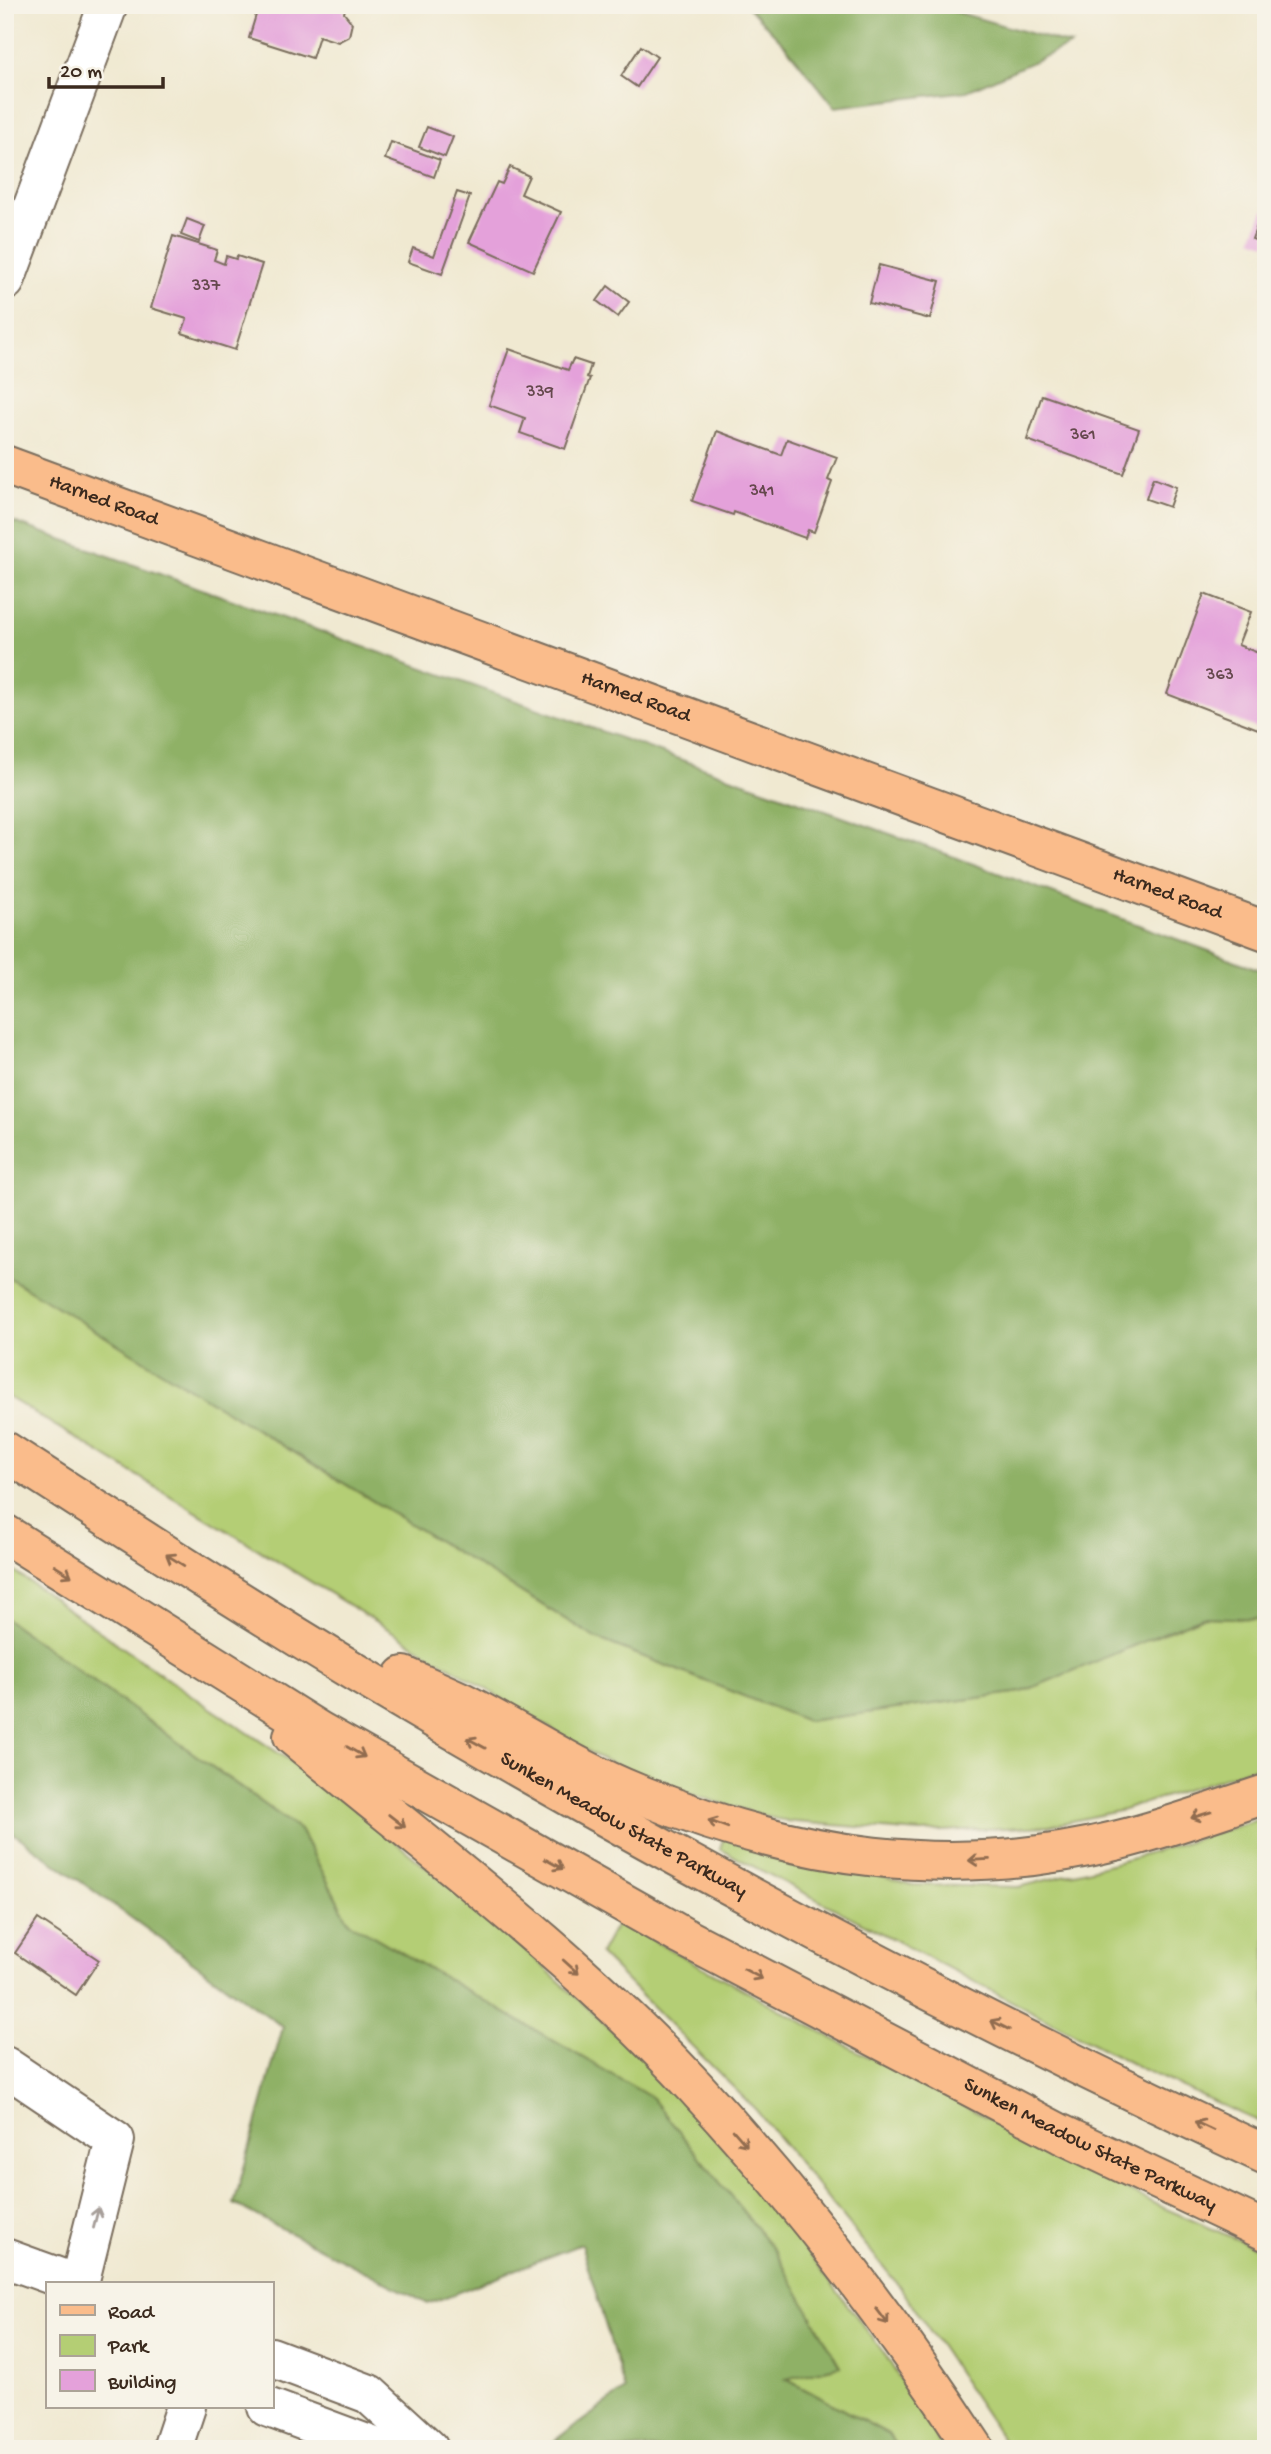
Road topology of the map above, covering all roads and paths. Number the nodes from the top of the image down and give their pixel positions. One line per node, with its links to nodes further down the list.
1 (108, 5): 2 (street)
2 (5, 281)
3 (5, 464): 4 (main road, Harned Road)
4 (1266, 931)
5 (5, 1451): 7 (main road, Sunken Meadow State Parkway, one-way to 5)
6 (5, 1534): 8 (main road, Sunken Meadow State Parkway, one-way to 8)
7 (233, 1597): 9 (main road, one-way to 7); 11 (main road, Sunken Meadow State Parkway, one-way to 7)
8 (192, 1653): 12 (main road, Sunken Meadow State Parkway, one-way to 12); 22 (main road, one-way to 22)
9 (1266, 1794)
10 (5, 2066): 15 (street, one-way to 10)
11 (1266, 2154)
12 (1266, 2231)
13 (5, 2258): 14 (street)
14 (72, 2282)
15 (79, 2282)
16 (273, 2358): 21 (street)
17 (187, 2408): 19 (street)
18 (270, 2408): 20 (street)
19 (172, 2449)
20 (380, 2449)
21 (429, 2449)
22 (975, 2449)

